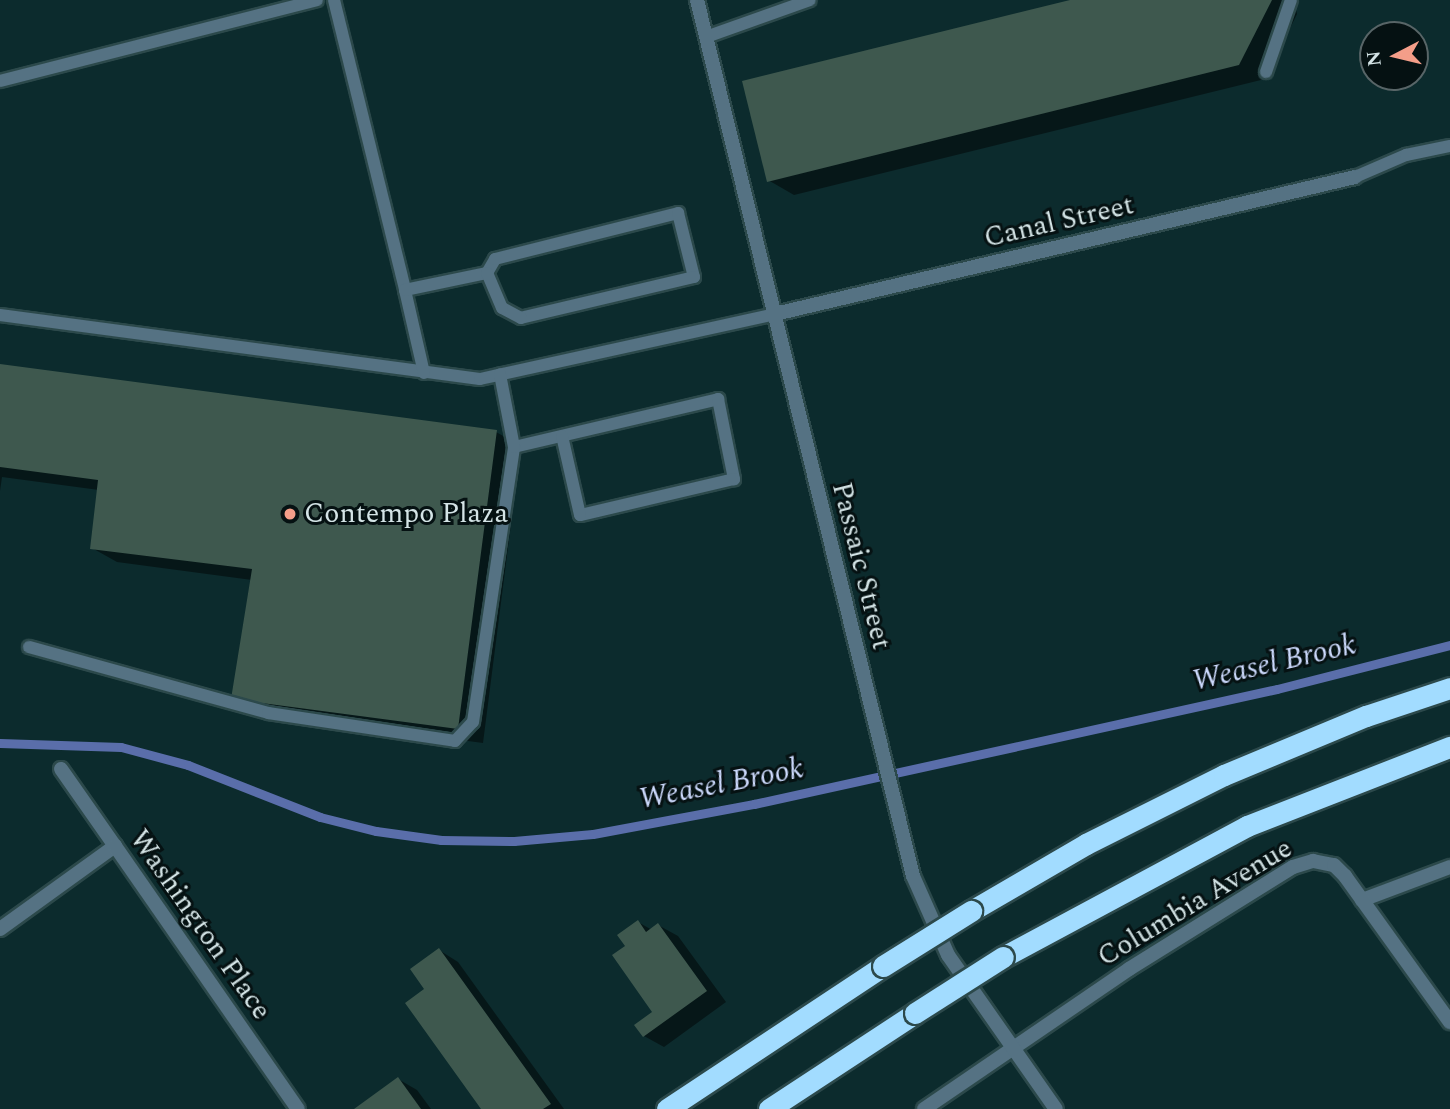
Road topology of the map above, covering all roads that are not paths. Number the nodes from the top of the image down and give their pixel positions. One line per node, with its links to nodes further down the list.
1 (317, 0): 8 (lane)
2 (334, 0): 12 (lane)
3 (697, 0): 6 (street, Passaic Street)
4 (810, 0): 6 (lane)
5 (1291, 0): 7 (lane)
6 (706, 37): 13 (street, Passaic Street)
7 (1266, 72)
8 (0, 81)
9 (1450, 146): 10 (lane)
10 (1355, 177): 13 (street, Canal Street)
11 (487, 273): 11 (lane); 12 (lane)
12 (405, 290): 15 (lane)
13 (775, 314): 16 (lane); 28 (street, Passaic Street)
14 (0, 315): 15 (lane)
15 (424, 373): 16 (lane)
16 (500, 374): 18 (lane)
17 (562, 436): 17 (lane); 18 (lane)
18 (514, 447): 19 (lane)
19 (29, 647)
20 (1450, 688): 30 (highway, bridge)
21 (1450, 747): 31 (highway, bridge)
22 (61, 769): 23 (street, Washington Place)
23 (115, 846): 26 (street); 29 (street, Washington Place)
24 (1450, 867): 25 (street)
25 (1362, 900): 27 (street, Columbia Avenue); 28 (street, Columbia Avenue)
26 (0, 929)
27 (1450, 1022)
28 (1011, 1046): 32 (street, Columbia Avenue); 33 (street, Passaic Street)
29 (298, 1109)
30 (667, 1109)
31 (769, 1109)
32 (924, 1109)
33 (1056, 1109)

